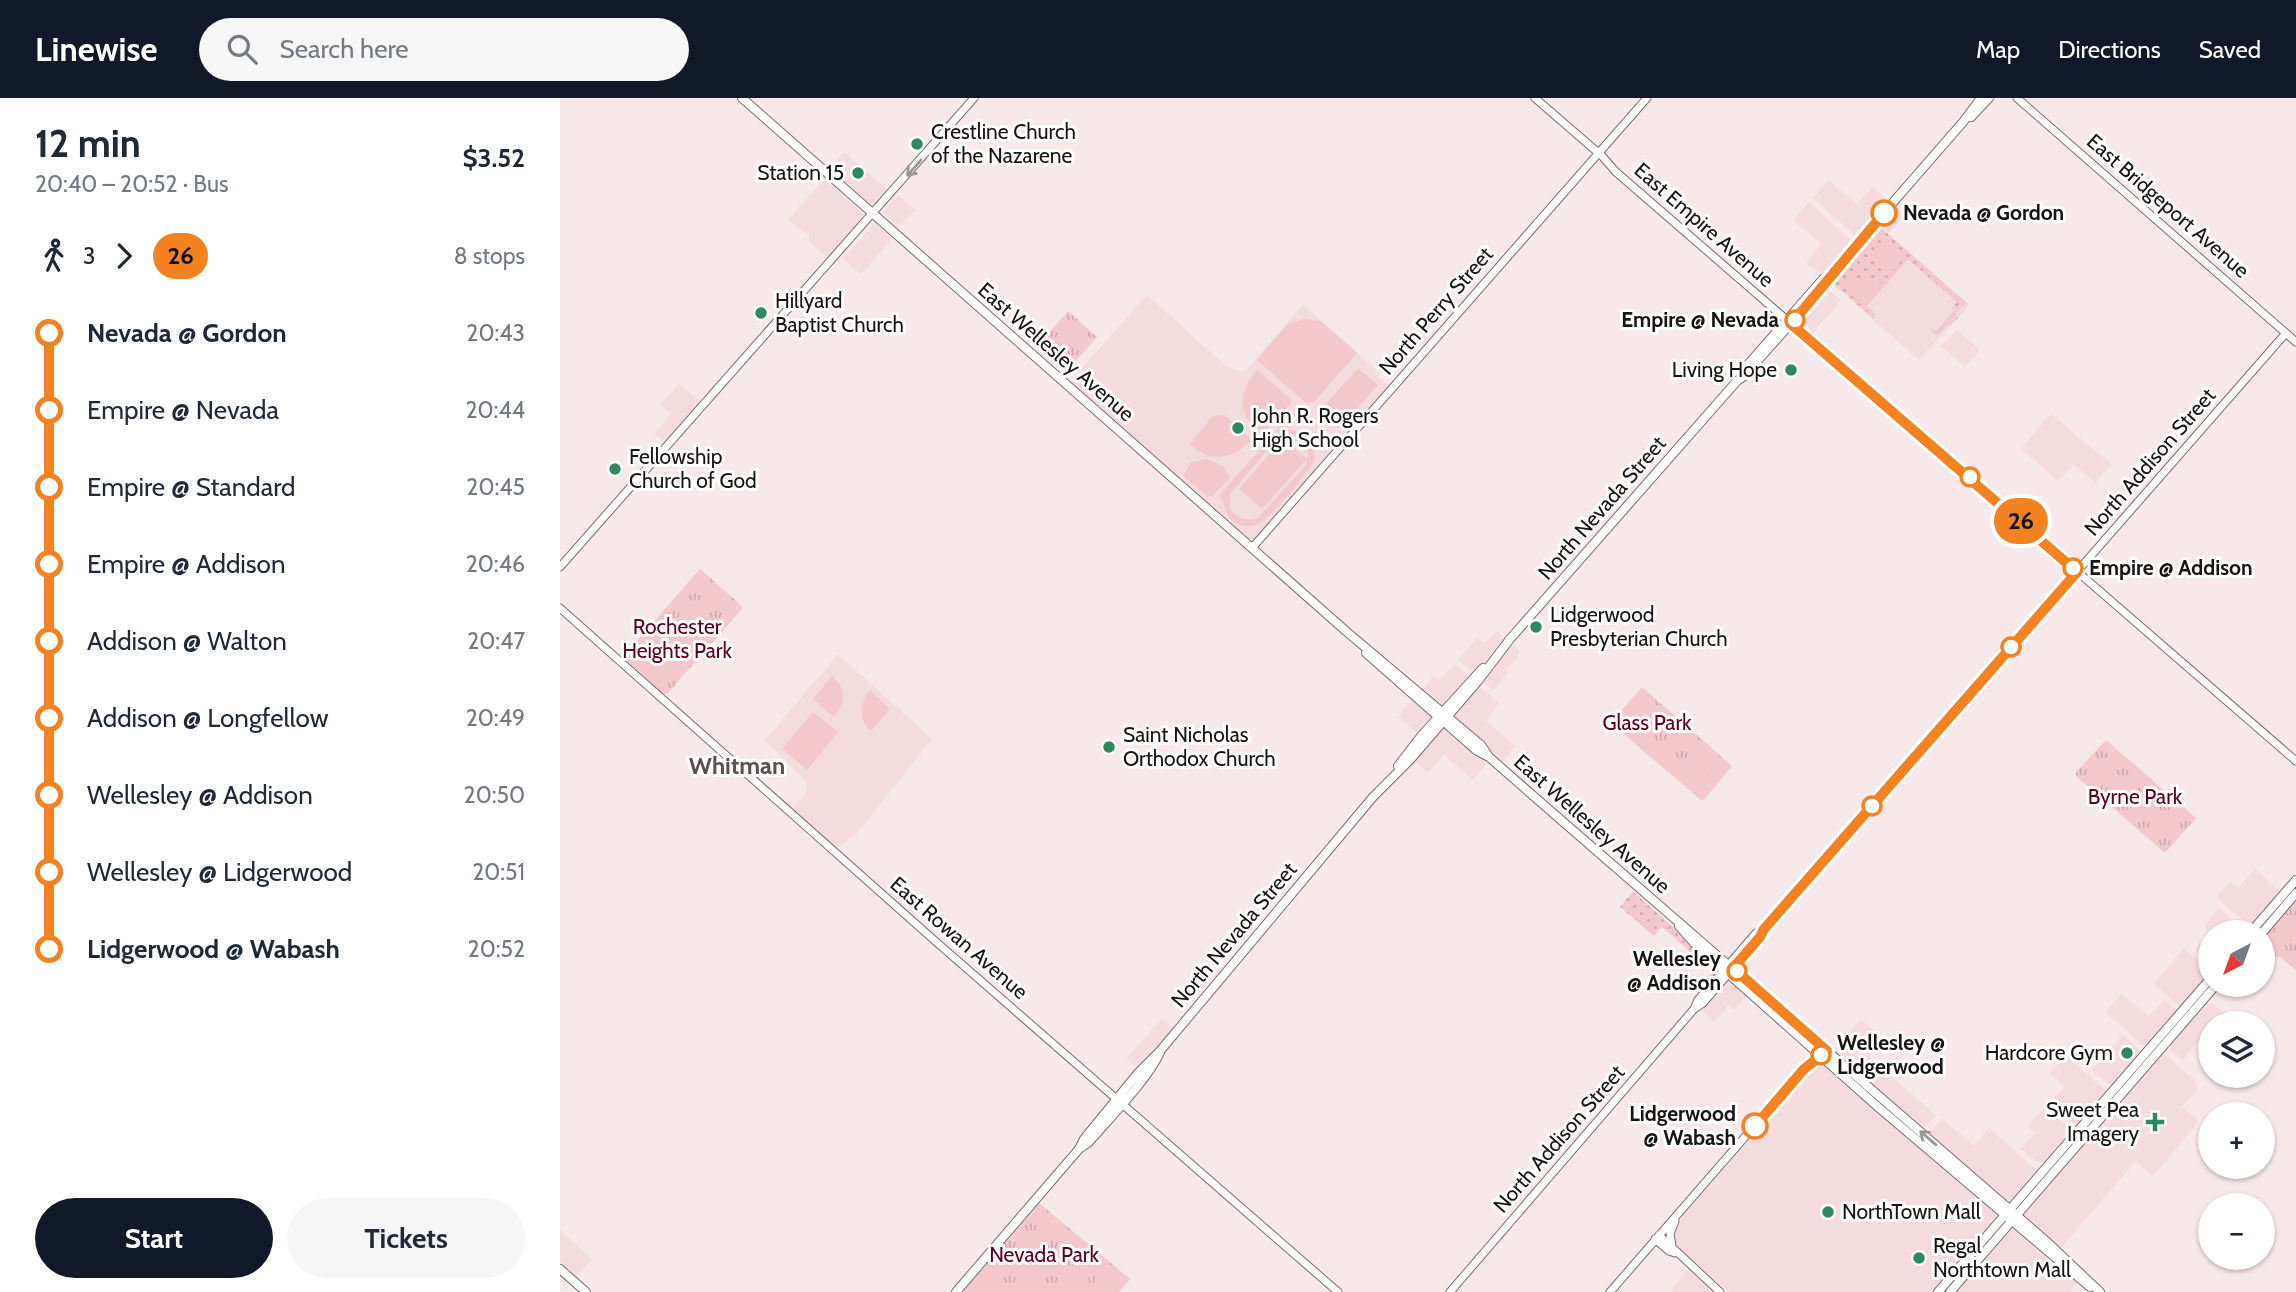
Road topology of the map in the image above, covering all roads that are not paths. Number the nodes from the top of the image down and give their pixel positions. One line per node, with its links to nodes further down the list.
1 (742, 98): 10 (main road, East Wellesley Avenue)
2 (974, 98): 10 (street, one-way to 10)
3 (1535, 98): 9 (street, East Empire Avenue)
4 (1647, 98): 9 (street, North Perry Street)
5 (1981, 98): 8 (main road, North Nevada Street)
6 (1989, 98): 8 (main road, North Nevada Street)
7 (2017, 98): 12 (street, East Bridgeport Avenue)
8 (1963, 122): 11 (main road, North Nevada Street)
9 (1599, 154): 11 (street, East Empire Avenue); 14 (street, North Perry Street)
10 (873, 214): 14 (main road, East Wellesley Avenue); 15 (street)
11 (1789, 322): 16 (street, East Empire Avenue); 18 (main road, North Nevada Street)
12 (2286, 333): 13 (street, East Bridgeport Avenue); 16 (street, North Addison Street)
13 (2296, 342)
14 (1252, 548): 18 (main road, East Wellesley Avenue)
15 (560, 567)
16 (2077, 572): 19 (street, East Empire Avenue); 24 (street, North Addison Street)
17 (560, 608): 30 (street, East Rowan Avenue)
18 (1443, 717): 24 (main road, East Wellesley Avenue); 30 (main road, North Nevada Street)
19 (2296, 761)
20 (2296, 880): 22 (main road)
21 (2296, 893): 23 (main road)
22 (2261, 920)
23 (2273, 920)
24 (1729, 969): 27 (main road, East Wellesley Avenue); 39 (street, North Addison Street)
25 (2198, 993): 28 (main road)
26 (2205, 998): 29 (main road)
27 (1824, 1053): 31 (street); 32 (main road, East Wellesley Avenue)
28 (2130, 1071): 29 (main road); 32 (main road)
29 (2119, 1097): 32 (main road)
30 (1119, 1101): 37 (main road, North Nevada Street); 38 (street, East Rowan Avenue)
31 (1679, 1213): 33 (street); 34 (street)
32 (2010, 1216): 42 (main road); 43 (main road); 44 (main road, East Wellesley Avenue)
33 (1657, 1237): 34 (street); 40 (street)
34 (1674, 1250): 41 (street)
35 (560, 1269): 36 (main road)
36 (586, 1292)
37 (956, 1292)
38 (1338, 1292)
39 (1450, 1292)
40 (1610, 1292)
41 (1720, 1292)
42 (1938, 1292)
43 (1950, 1292)
44 (2099, 1292)

